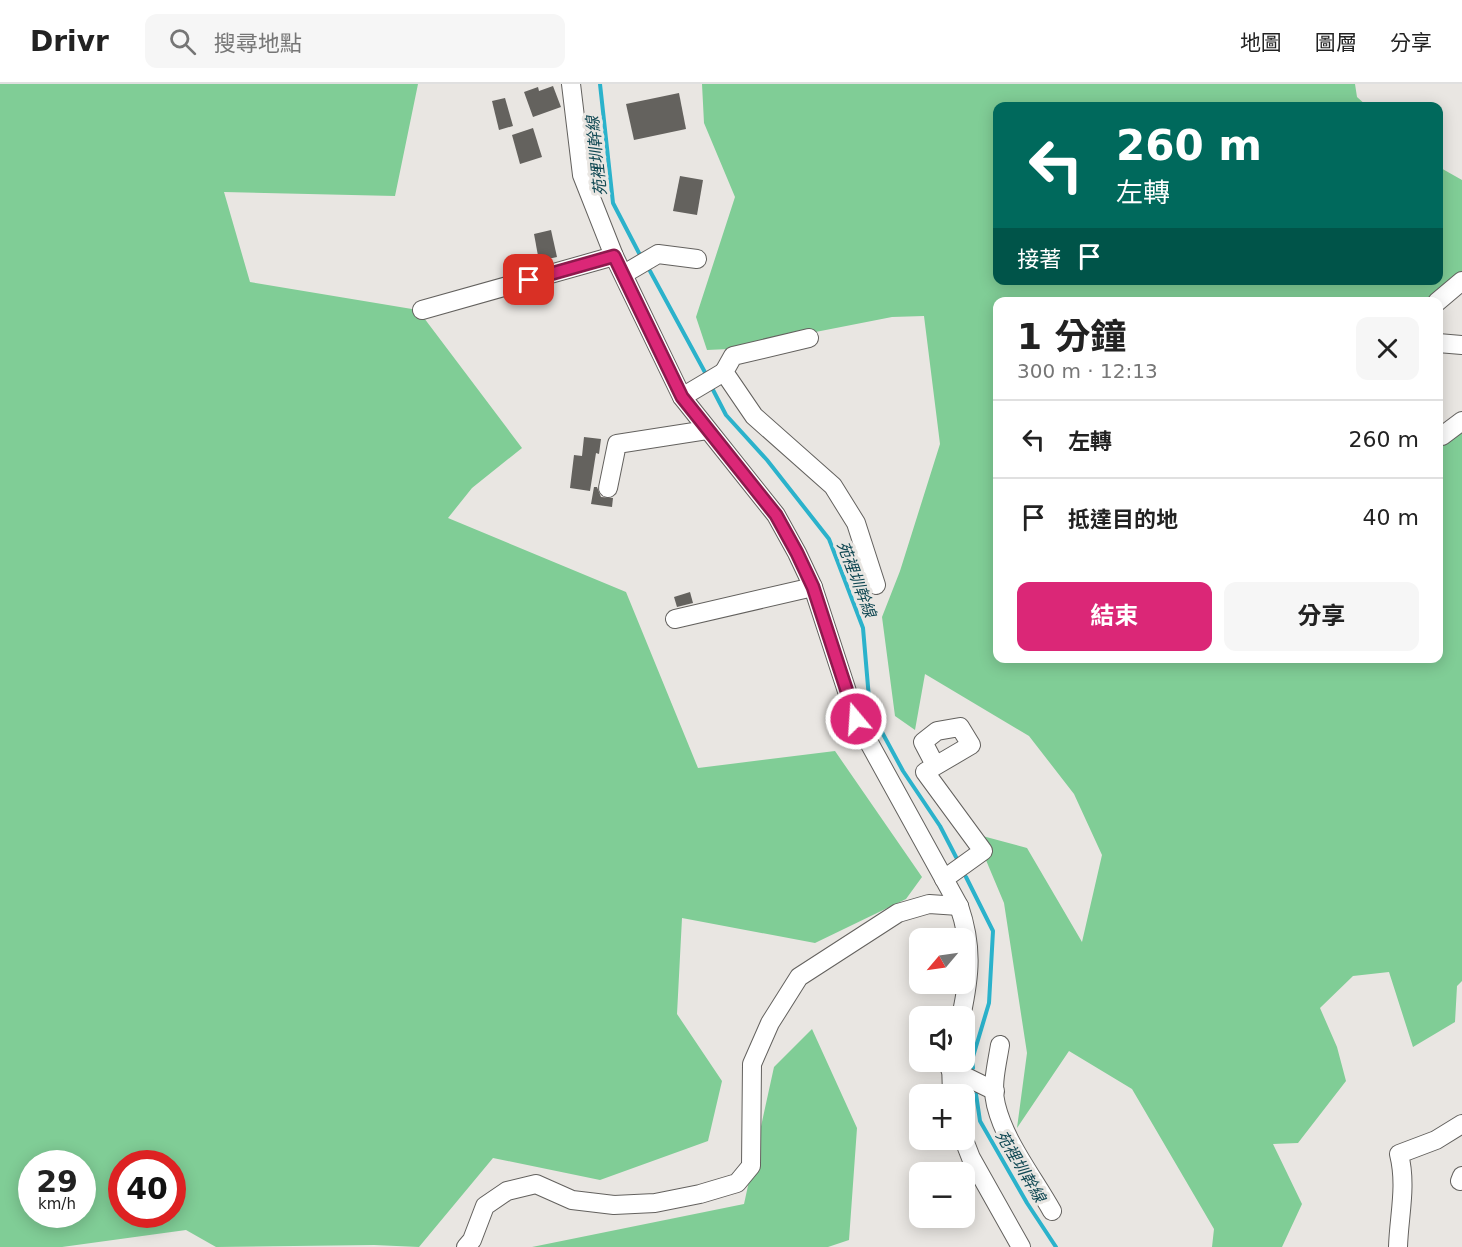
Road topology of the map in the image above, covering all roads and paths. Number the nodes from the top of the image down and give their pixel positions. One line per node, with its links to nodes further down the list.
1 (571, 84): 2 (street)
2 (614, 256): 4 (street); 7 (street)
3 (697, 259): 4 (street)
4 (624, 273): 12 (street)
5 (1462, 281): 6 (street)
6 (1443, 297)
7 (422, 310)
8 (809, 338): 11 (street)
9 (1443, 343): 10 (street)
10 (1462, 345)
11 (724, 372): 12 (street); 17 (street)
12 (682, 397): 14 (street)
13 (1462, 422): 15 (street)
14 (706, 430): 16 (street); 18 (street)
15 (1443, 435)
16 (608, 488)
17 (876, 585)
18 (813, 587): 19 (street); 21 (street)
19 (675, 619)
20 (935, 765): 21 (street)
21 (944, 879): 22 (street)
22 (959, 906): 23 (street); 30 (street)
23 (963, 1006)
24 (1000, 1045): 26 (street)
25 (962, 1072): 26 (street)
26 (995, 1091): 29 (street)
27 (1462, 1124): 32 (street)
28 (968, 1150): 31 (street)
29 (1052, 1210)
30 (466, 1247)
31 (1021, 1247)
32 (1398, 1247)

